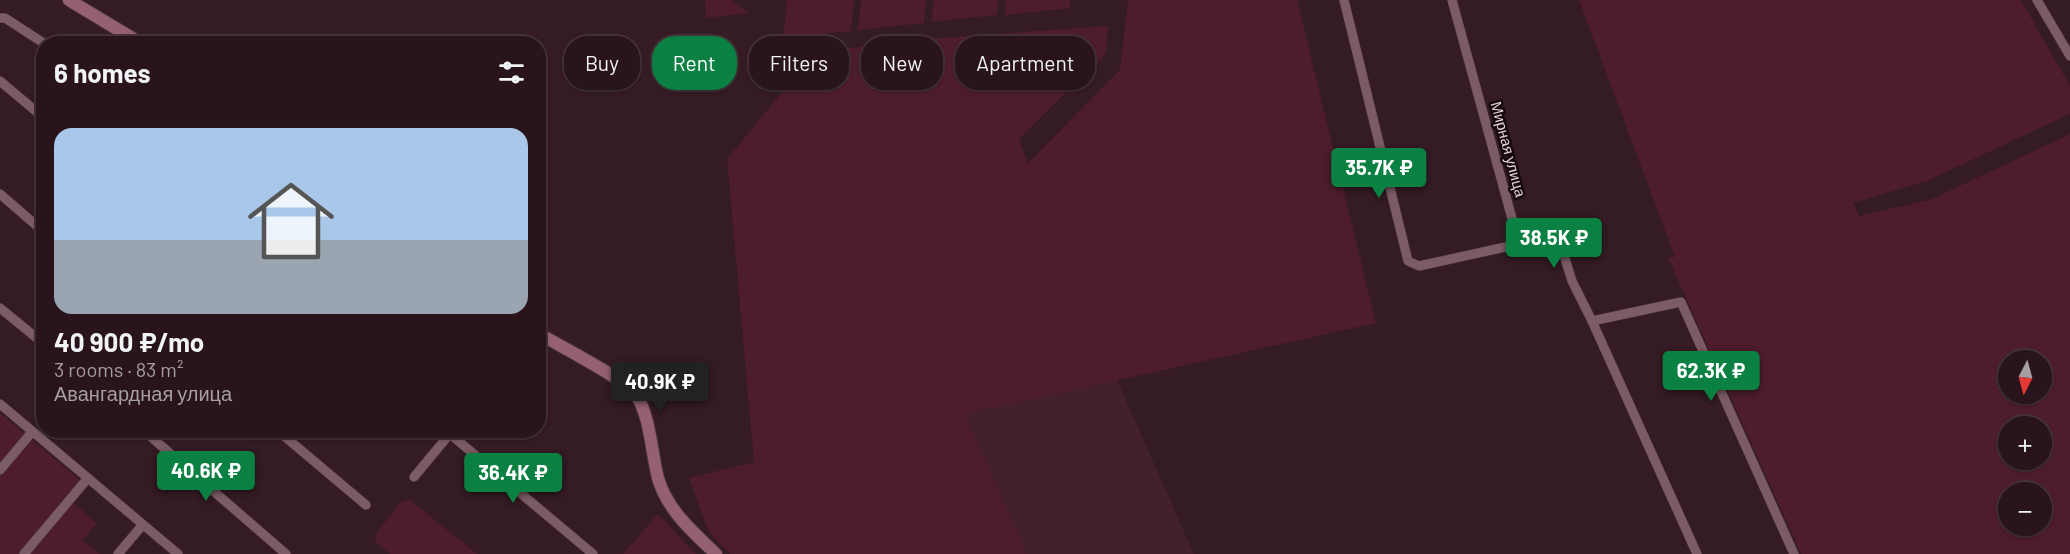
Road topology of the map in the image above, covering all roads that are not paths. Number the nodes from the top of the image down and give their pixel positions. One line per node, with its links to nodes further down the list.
1 (69, 0): 6 (main road)
2 (1344, 0): 13 (street)
3 (1452, 0): 13 (street, Мирная улица)
4 (2040, 1): 8 (street)
5 (0, 18): 7 (street)
6 (129, 36)
7 (36, 38)
8 (2070, 56)
9 (0, 81): 10 (street)
10 (36, 111)
11 (0, 194): 12 (street)
12 (36, 225)
13 (1519, 244): 15 (street)
14 (0, 308): 16 (street)
15 (1592, 321): 37 (street); 38 (street)
16 (36, 336)
17 (546, 338): 36 (main road)
18 (0, 404): 19 (street)
19 (32, 432): 20 (street); 26 (street)
20 (36, 435)
21 (39, 438): 28 (street)
22 (152, 438): 34 (street)
23 (287, 438): 29 (street)
24 (446, 438): 27 (street)
25 (458, 438): 35 (street)
26 (0, 470)
27 (414, 477)
28 (88, 478): 31 (street); 33 (street)
29 (366, 505)
30 (140, 528): 32 (street)
31 (24, 554)
32 (118, 554)
33 (178, 554)
34 (286, 554)
35 (593, 554)
36 (716, 554)
37 (1697, 554)
38 (1794, 554)

